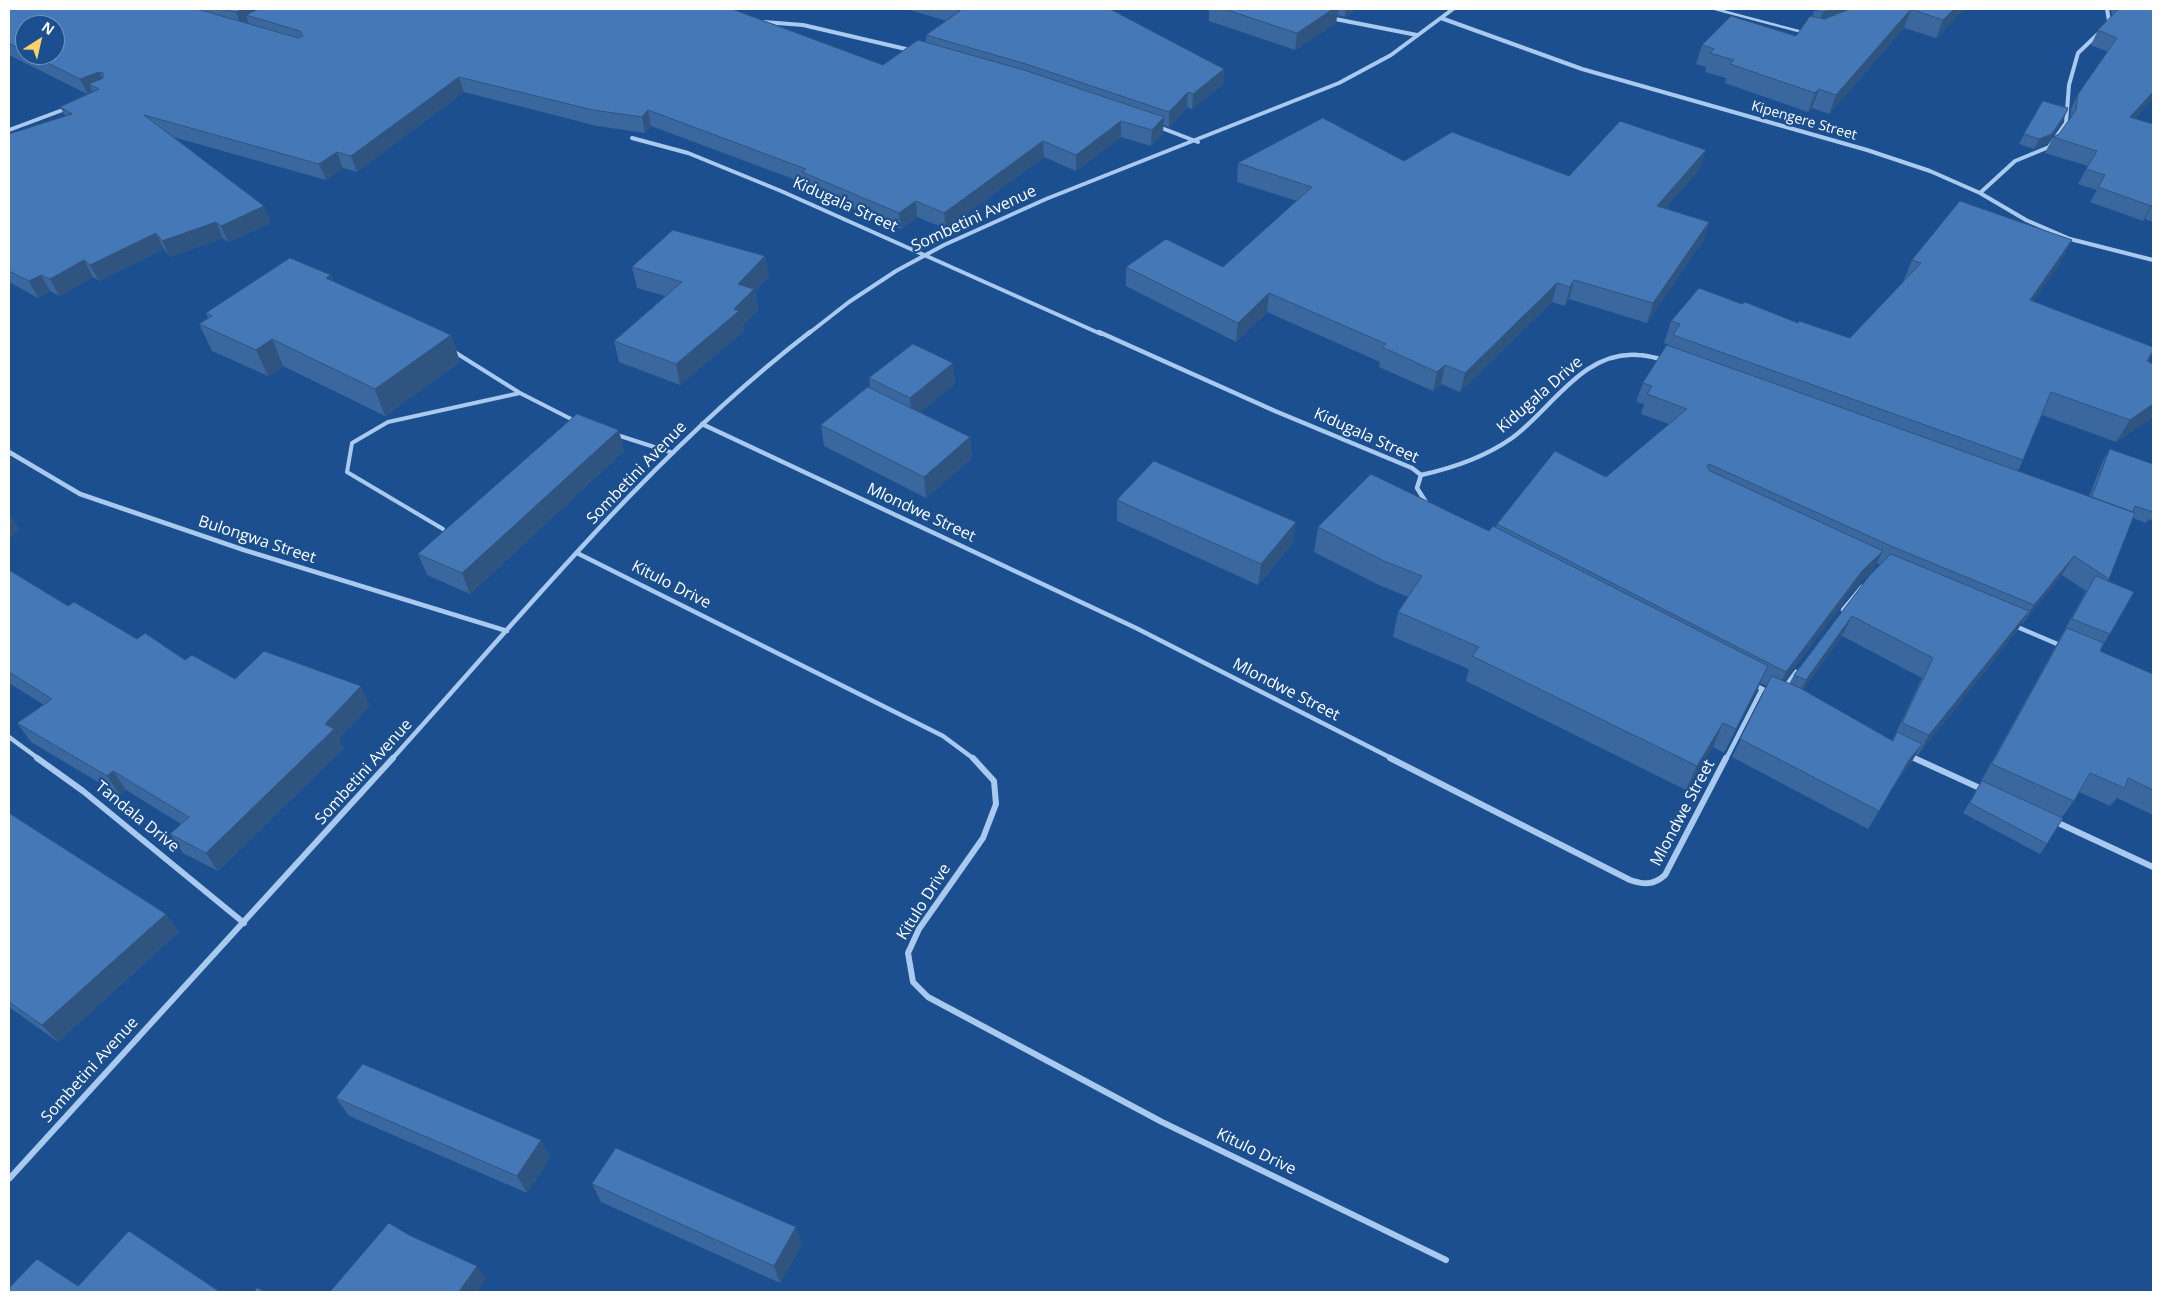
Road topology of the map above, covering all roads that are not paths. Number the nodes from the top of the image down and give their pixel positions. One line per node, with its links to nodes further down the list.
1 (1453, 9): 5 (street, Sombetini Avenue)
2 (1715, 9): 7 (lane)
3 (2107, 9): 15 (street)
4 (1322, 16): 8 (street)
5 (1441, 18): 8 (street, Sombetini Avenue); 15 (street, Kipengere Street)
6 (756, 21): 9 (street)
7 (1810, 33)
8 (1417, 35): 14 (street, Sombetini Avenue)
9 (919, 52)
10 (74, 105): 12 (street)
11 (1153, 125): 14 (street)
12 (9, 130)
13 (632, 138): 16 (street, Kidugala Street)
14 (1198, 142): 16 (street, Sombetini Avenue)
15 (1980, 193): 17 (street, Kipengere Street)
16 (924, 254): 22 (street, Sombetini Avenue); 26 (street, Kidugala Street)
17 (2153, 260)
18 (445, 346): 20 (lane)
19 (1670, 362): 26 (street, Kidugala Drive)
20 (520, 393): 21 (lane); 28 (lane)
21 (581, 423)
22 (702, 424): 25 (street, Sombetini Avenue); 37 (street, Mlondwe Street)
23 (609, 432): 25 (lane)
24 (9, 452): 33 (street, Bulongwa Street)
25 (674, 453): 29 (street, Sombetini Avenue)
26 (1421, 475): 27 (street, Kidugala Street)
27 (1433, 511)
28 (443, 529)
29 (577, 553): 33 (street, Sombetini Avenue); 47 (street, Kitulo Drive)
30 (1868, 581): 31 (street)
31 (1839, 615)
32 (2008, 623): 34 (street)
33 (507, 631): 45 (street, Sombetini Avenue)
34 (2072, 650)
35 (1801, 667): 38 (street)
36 (1745, 680): 37 (street)
37 (1762, 689): 39 (street)
38 (1783, 689)
39 (1778, 696)
40 (9, 737): 45 (street, Tandala Drive)
41 (1903, 753): 42 (street)
42 (1992, 793)
43 (2046, 818): 44 (street)
44 (2153, 866)
45 (244, 923): 46 (street, Sombetini Avenue)
46 (9, 1179)
47 (1446, 1260)

